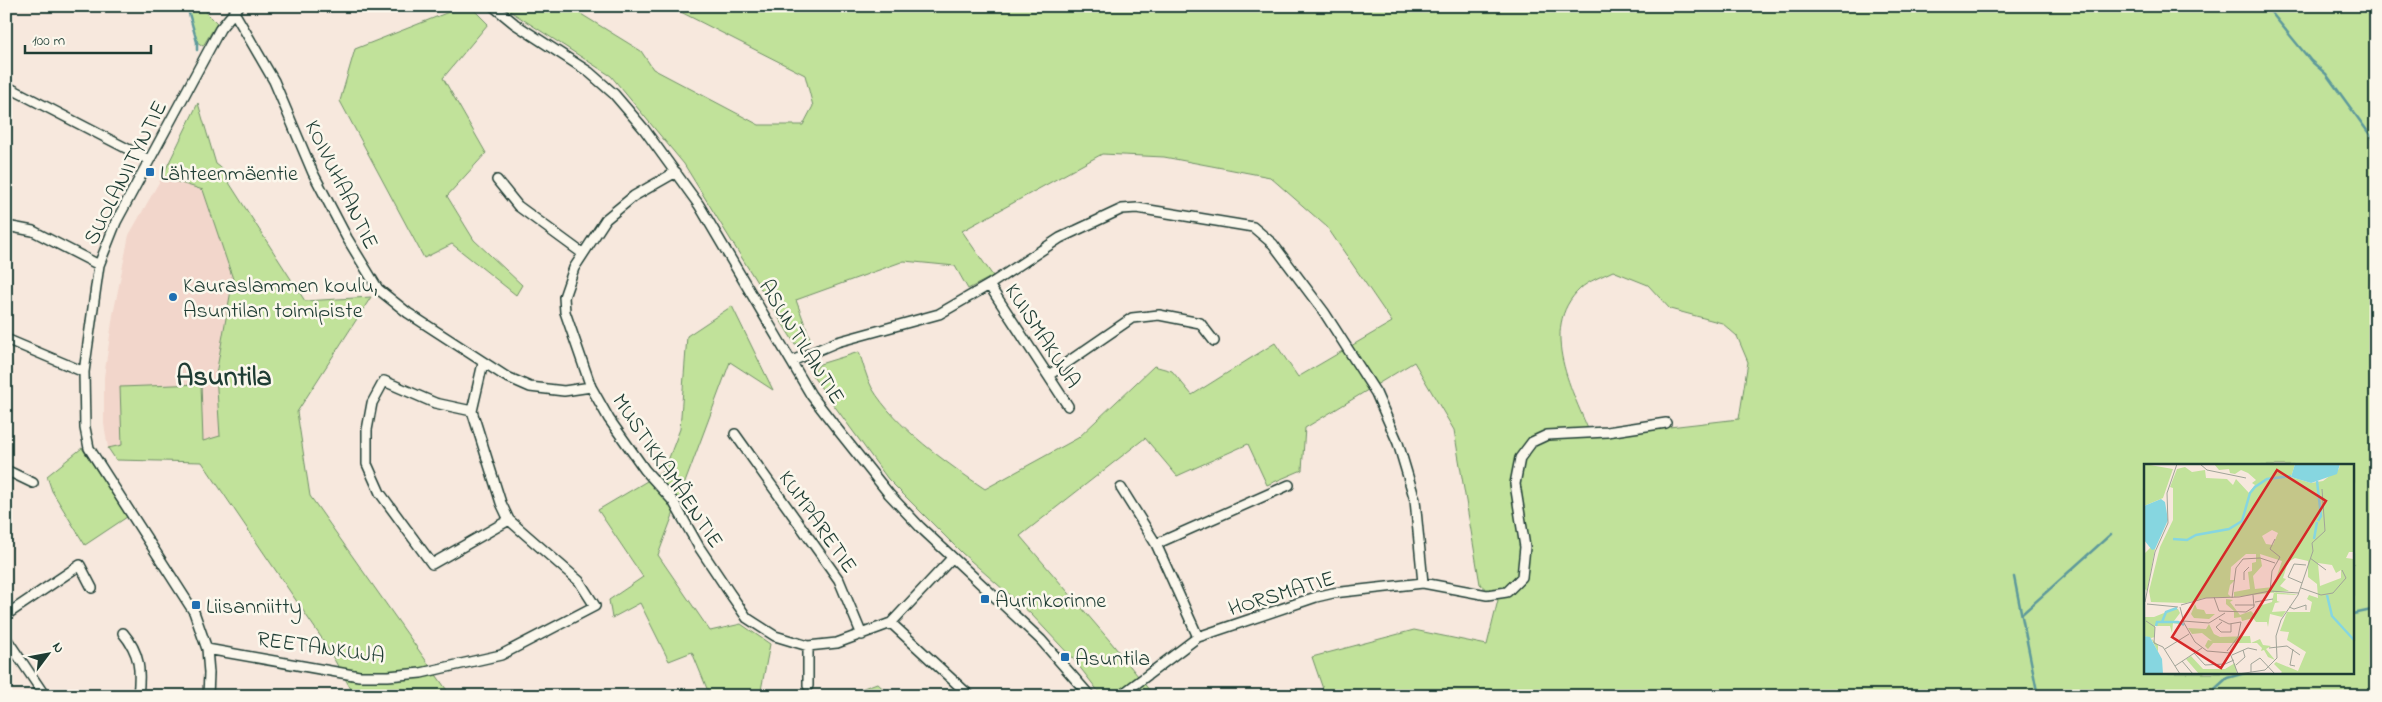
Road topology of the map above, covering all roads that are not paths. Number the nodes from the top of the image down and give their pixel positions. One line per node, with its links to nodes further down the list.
1 (493, 6): 5 (street, ASUNTILANTIE)
2 (237, 9): 4 (street, SUOLANIITYNTIE); 14 (street, KOIVUHAANTIE)
3 (6, 86): 4 (street)
4 (149, 160): 9 (street, SUOLANIITYNTIE)
5 (676, 172): 8 (street, MUSTIKKAMÄENTIE); 13 (street, ASUNTILANTIE)
6 (497, 180): 8 (street)
7 (12, 227): 9 (street)
8 (582, 252): 17 (street, MUSTIKKAMÄENTIE)
9 (99, 264): 15 (street, SUOLANIITYNTIE)
10 (989, 285): 13 (street); 16 (street, KUISMAKUJA); 29 (street)
11 (6, 339): 15 (street)
12 (1214, 341): 16 (street)
13 (792, 361): 28 (street, ASUNTILANTIE)
14 (483, 364): 17 (street, KOIVUHAANTIE); 19 (street)
15 (84, 372): 38 (street, SUOLANIITYNTIE)
16 (1048, 374): 18 (street, KUISMAKUJA)
17 (591, 388): 37 (street, MUSTIKKAMÄENTIE)
18 (1068, 406)
19 (472, 411): 26 (street); 26 (street)
20 (1666, 423): 29 (street, HORSMATIE)
21 (735, 434): 34 (street, KUMPARETIE)
22 (6, 470): 23 (street)
23 (33, 483)
24 (1290, 485): 27 (street)
25 (1121, 488): 27 (street)
26 (509, 520): 38 (street, REETANKUJA)
27 (1156, 544): 35 (street)
28 (952, 558): 32 (street, MUSTIKKAMÄENTIE); 44 (street, ASUNTILANTIE)
29 (1424, 583): 35 (street, HORSMATIE)
30 (92, 588): 31 (street)
31 (6, 615)
32 (891, 622): 34 (street, MUSTIKKAMÄENTIE); 43 (street)
33 (123, 633): 41 (street)
34 (862, 635): 37 (street, MUSTIKKAMÄENTIE)
35 (1198, 637): 45 (street, HORSMATIE)
36 (6, 638): 40 (street)
37 (808, 646): 39 (street)
38 (207, 649): 42 (street, SUOLANIITYNTIE)
39 (808, 686)
40 (45, 696)
41 (138, 696)
42 (208, 696)
43 (970, 696)
44 (1090, 696)
45 (1120, 696)

